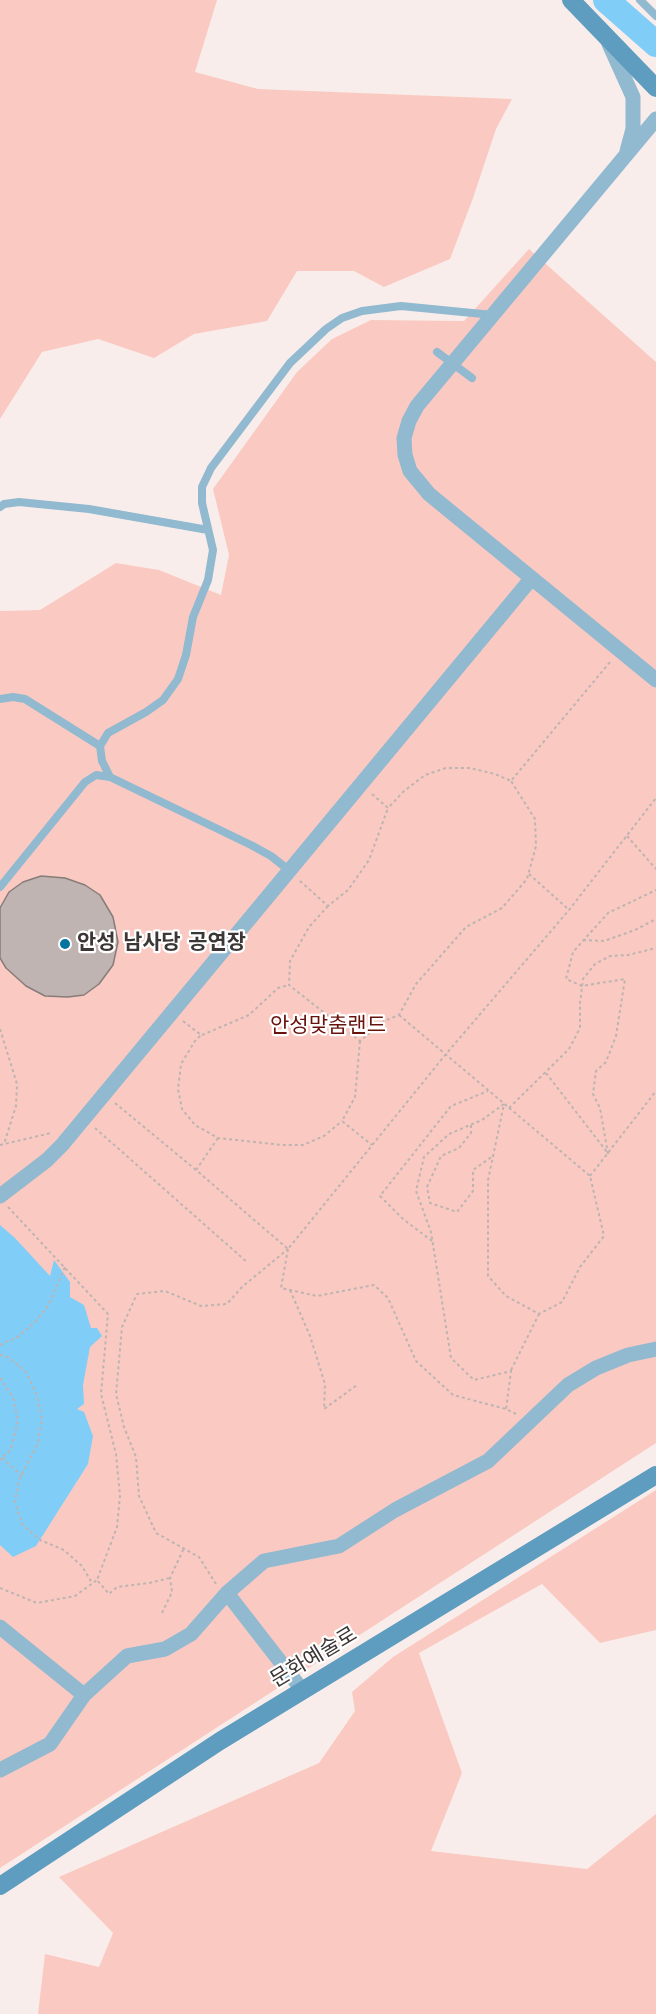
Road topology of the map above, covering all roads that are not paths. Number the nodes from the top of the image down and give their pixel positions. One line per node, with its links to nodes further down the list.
1 (571, 0): 4 (street)
2 (640, 0): 3 (lane)
3 (656, 16)
4 (604, 33): 5 (street); 8 (street)
5 (656, 88)
6 (656, 119): 8 (street)
7 (656, 136): 8 (street)
8 (625, 156): 9 (street)
9 (495, 315): 11 (street); 14 (lane)
10 (437, 351): 11 (lane)
11 (454, 364): 12 (lane); 15 (street)
12 (472, 378)
13 (0, 507): 14 (lane)
14 (208, 530): 18 (lane)
15 (531, 579): 16 (street); 20 (street)
16 (656, 680)
17 (0, 699): 18 (lane)
18 (100, 746): 19 (lane)
19 (110, 777): 20 (lane); 21 (lane)
20 (290, 871): 22 (street)
21 (0, 886)
22 (4, 1201)
23 (656, 1349): 25 (street)
24 (656, 1475): 27 (street, 문화예술로)
25 (225, 1595): 27 (street); 28 (street)
26 (0, 1627): 28 (street)
27 (303, 1691): 30 (street, 문화예술로)
28 (84, 1695): 29 (street)
29 (0, 1770)
30 (0, 1886)

